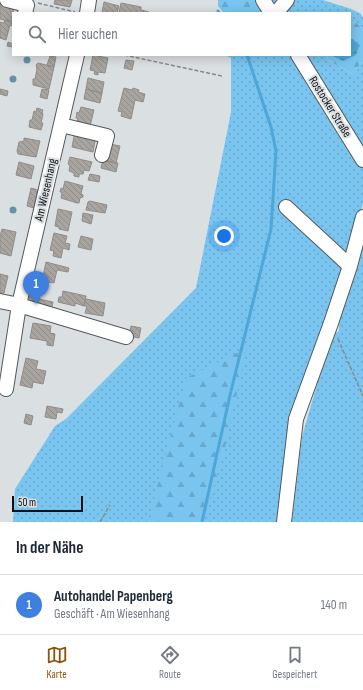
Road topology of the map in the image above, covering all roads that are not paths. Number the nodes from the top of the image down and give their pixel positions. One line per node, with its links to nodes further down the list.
1 (7, 0): 5 (street)
2 (90, 0): 6 (street)
3 (263, 0): 7 (street)
4 (287, 0): 8 (street)
5 (25, 12)
6 (87, 12)
7 (270, 12)
8 (277, 12)
9 (77, 56): 11 (street, Am Wiesenhang)
10 (299, 56): 13 (street, Rostocker Straße)
11 (61, 125): 12 (street); 18 (street, Am Wiesenhang)
12 (102, 154)
13 (363, 160)
14 (286, 207): 16 (street)
15 (363, 217): 16 (street)
16 (350, 266): 21 (street)
17 (0, 301): 18 (street)
18 (19, 305): 19 (street); 20 (street, Am Wiesenhang)
19 (126, 337)
20 (6, 389)
21 (284, 522)

